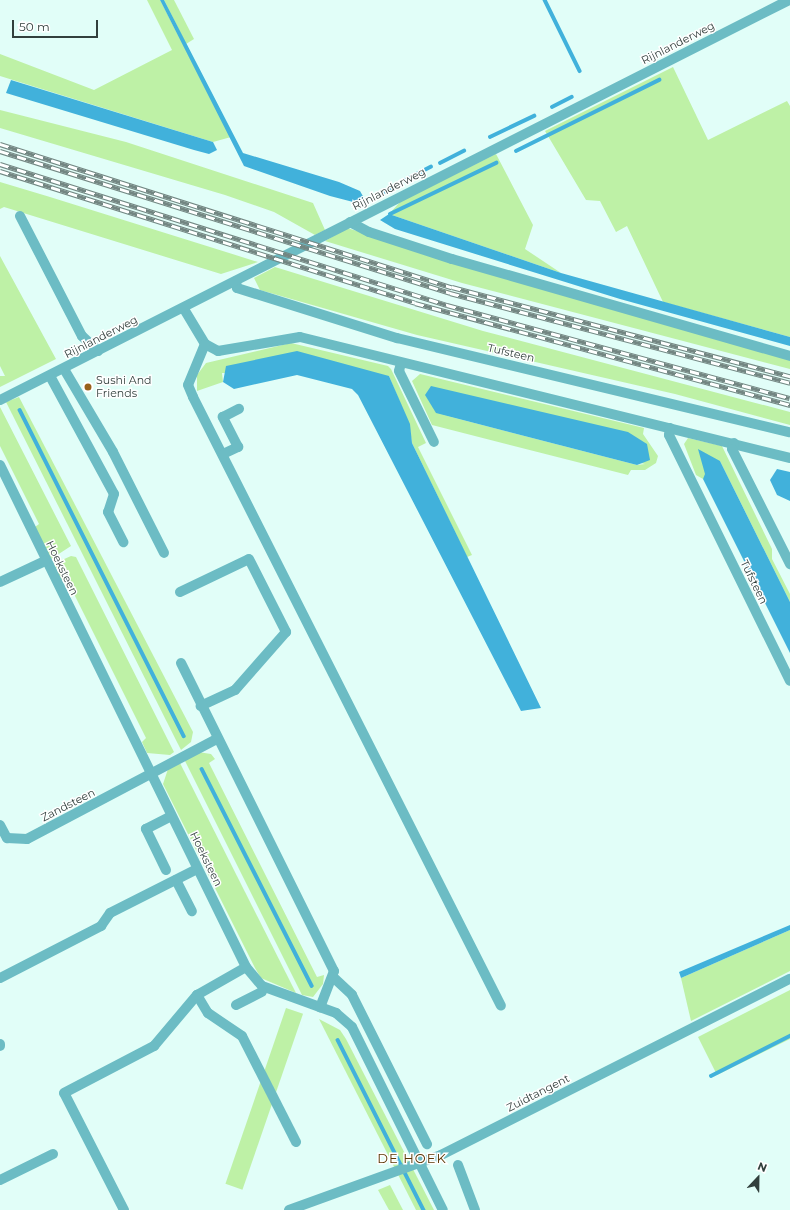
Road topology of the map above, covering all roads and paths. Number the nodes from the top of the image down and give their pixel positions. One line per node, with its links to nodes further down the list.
1 (789, 0): 3 (street, Rijnlanderweg)
2 (20, 216): 7 (street)
3 (350, 222): 4 (street, Rijnlanderweg); 8 (street)
4 (236, 280): 5 (street, Rijnlanderweg); 15 (street, Tufsteen)
5 (184, 309): 6 (street); 7 (street, Rijnlanderweg)
6 (205, 344): 9 (street); 18 (street)
7 (98, 351): 10 (street, Rijnlanderweg)
8 (790, 356)
9 (401, 363): 14 (street); 16 (street)
10 (64, 369): 11 (street, Rijnlanderweg); 22 (street)
11 (50, 376): 12 (street, Rijnlanderweg); 21 (street)
12 (0, 400)
13 (239, 409): 18 (street)
14 (670, 428): 17 (street); 28 (street, Tufsteen)
15 (790, 432)
16 (434, 442)
17 (734, 443): 19 (street); 24 (street)
18 (223, 454): 45 (street)
19 (790, 458)
20 (0, 465): 23 (street, Hoeksteen)
21 (123, 542)
22 (164, 553)
23 (45, 561): 25 (street); 31 (street, Hoeksteen)
24 (790, 564)
25 (0, 582)
26 (180, 592): 29 (street)
27 (181, 663): 29 (street)
28 (790, 681)
29 (201, 706): 30 (street)
30 (217, 739): 31 (street); 39 (street)
31 (152, 776): 32 (street, Hoeksteen); 33 (street, Zandsteen)
32 (171, 816): 34 (street, Hoeksteen); 35 (street)
33 (0, 825)
34 (197, 869): 36 (street); 38 (street, Hoeksteen)
35 (166, 870)
36 (176, 880): 37 (street); 40 (street)
37 (192, 911)
38 (246, 967): 43 (street); 46 (street, Hoeksteen)
39 (333, 977): 46 (street); 48 (street)
40 (0, 978)
41 (790, 979): 53 (street, Zuidtangent)
42 (262, 992): 44 (street)
43 (198, 995): 47 (street); 52 (street)
44 (236, 1006)
45 (501, 1006)
46 (320, 1007): 54 (street, Hoeksteen)
47 (296, 1142)
48 (427, 1144)
49 (53, 1154): 51 (street)
50 (458, 1165): 55 (street)
51 (0, 1180)
52 (124, 1210)
53 (289, 1210)
54 (443, 1210)
55 (475, 1210)

